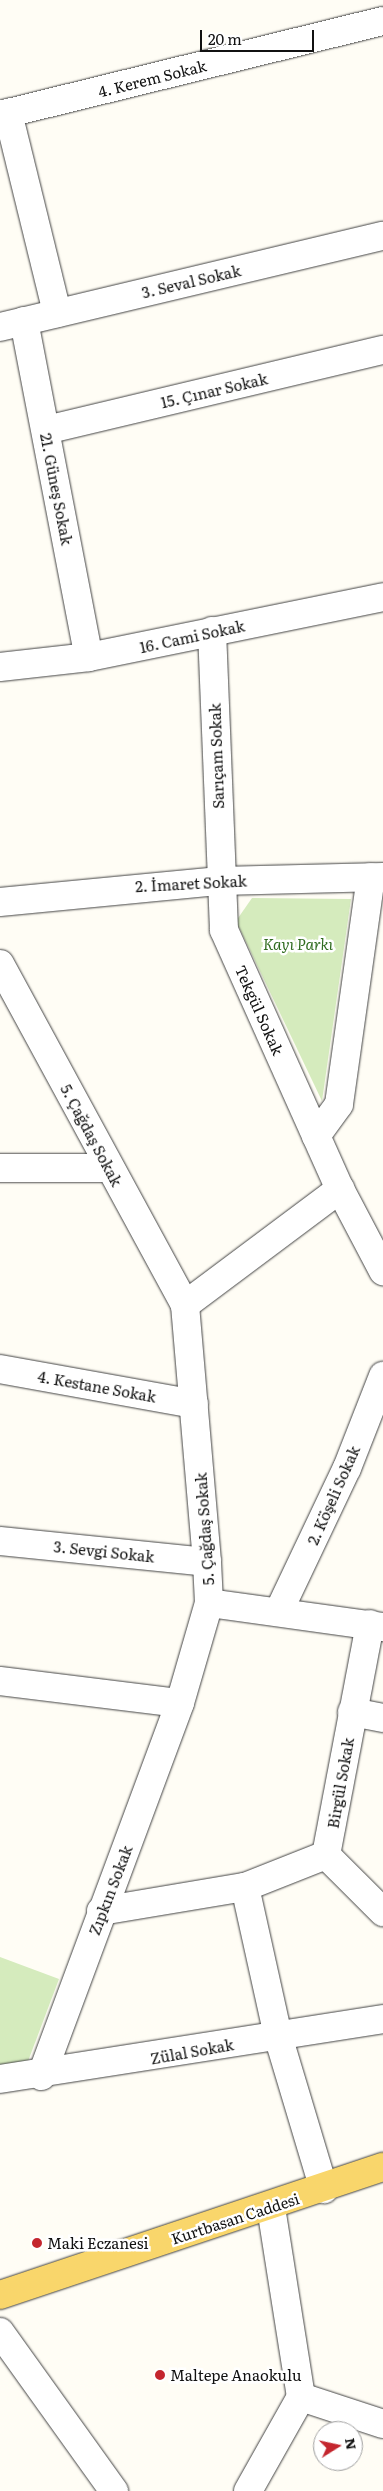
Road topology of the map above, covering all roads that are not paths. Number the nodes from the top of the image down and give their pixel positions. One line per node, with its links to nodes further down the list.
1 (383, 21): 2 (street, 4. Kerem Sokak)
2 (4, 114): 4 (street, 4. Kerem Sokak)
3 (383, 236): 4 (street, 3. Seval Sokak)
4 (57, 313): 5 (street, 3. Seval Sokak)
5 (12, 324): 7 (street, 21. Güneş Sokak)
6 (383, 350): 7 (street, 15. Çınar Sokak)
7 (46, 430): 10 (street, 21. Güneş Sokak)
8 (383, 597): 9 (street, 16. Cami Sokak)
9 (212, 631): 10 (street, 16. Cami Sokak); 13 (street, Sarıçam Sokak)
10 (90, 657): 11 (street, 16. Cami Sokak)
11 (0, 667)
12 (377, 877): 13 (street, 2. İmaret Sokak); 16 (street)
13 (220, 881): 14 (street, 2. İmaret Sokak); 16 (street, Tekgül Sokak)
14 (0, 902)
15 (0, 964): 18 (street, 5. Çağdaş Sokak)
16 (316, 1136): 19 (street, Tekgül Sokak)
17 (0, 1168): 18 (street)
18 (110, 1168): 21 (street, 5. Çağdaş Sokak)
19 (340, 1189): 20 (street, Tekgül Sokak); 21 (street)
20 (383, 1270)
21 (185, 1306): 24 (street, 5. Çağdaş Sokak)
22 (0, 1369): 24 (street, 4. Kestane Sokak)
23 (383, 1376): 28 (street, 2. Köşeli Sokak)
24 (194, 1404): 26 (street, 5. Çağdaş Sokak)
25 (0, 1541): 26 (street, 3. Sevgi Sokak)
26 (207, 1562): 27 (street, 5. Çağdaş Sokak)
27 (209, 1602): 28 (street); 31 (street, Zıpkın Sokak)
28 (280, 1611): 29 (street)
29 (376, 1625): 32 (street, Birgül Sokak)
30 (0, 1681): 31 (street)
31 (180, 1703): 36 (street, Zıpkın Sokak)
32 (352, 1712): 33 (street); 34 (street, Birgül Sokak)
33 (383, 1718)
34 (326, 1855): 35 (street); 37 (street)
35 (245, 1887): 36 (street); 39 (street)
36 (101, 1911): 40 (street, Zıpkın Sokak)
37 (383, 1912)
38 (383, 2019): 39 (street, Zülal Sokak)
39 (278, 2036): 40 (street, Zülal Sokak); 43 (street)
40 (41, 2076): 41 (street, Zülal Sokak)
41 (0, 2079)
42 (383, 2167): 43 (main road, Kurtbasan Caddesi)
43 (324, 2189): 44 (main road, Kurtbasan Caddesi)
44 (271, 2207): 45 (main road, Kurtbasan Caddesi); 47 (street)
45 (0, 2295)
46 (0, 2332): 49 (street)
47 (301, 2398): 48 (street); 50 (street)
48 (383, 2424)
49 (114, 2491)
50 (248, 2491)

